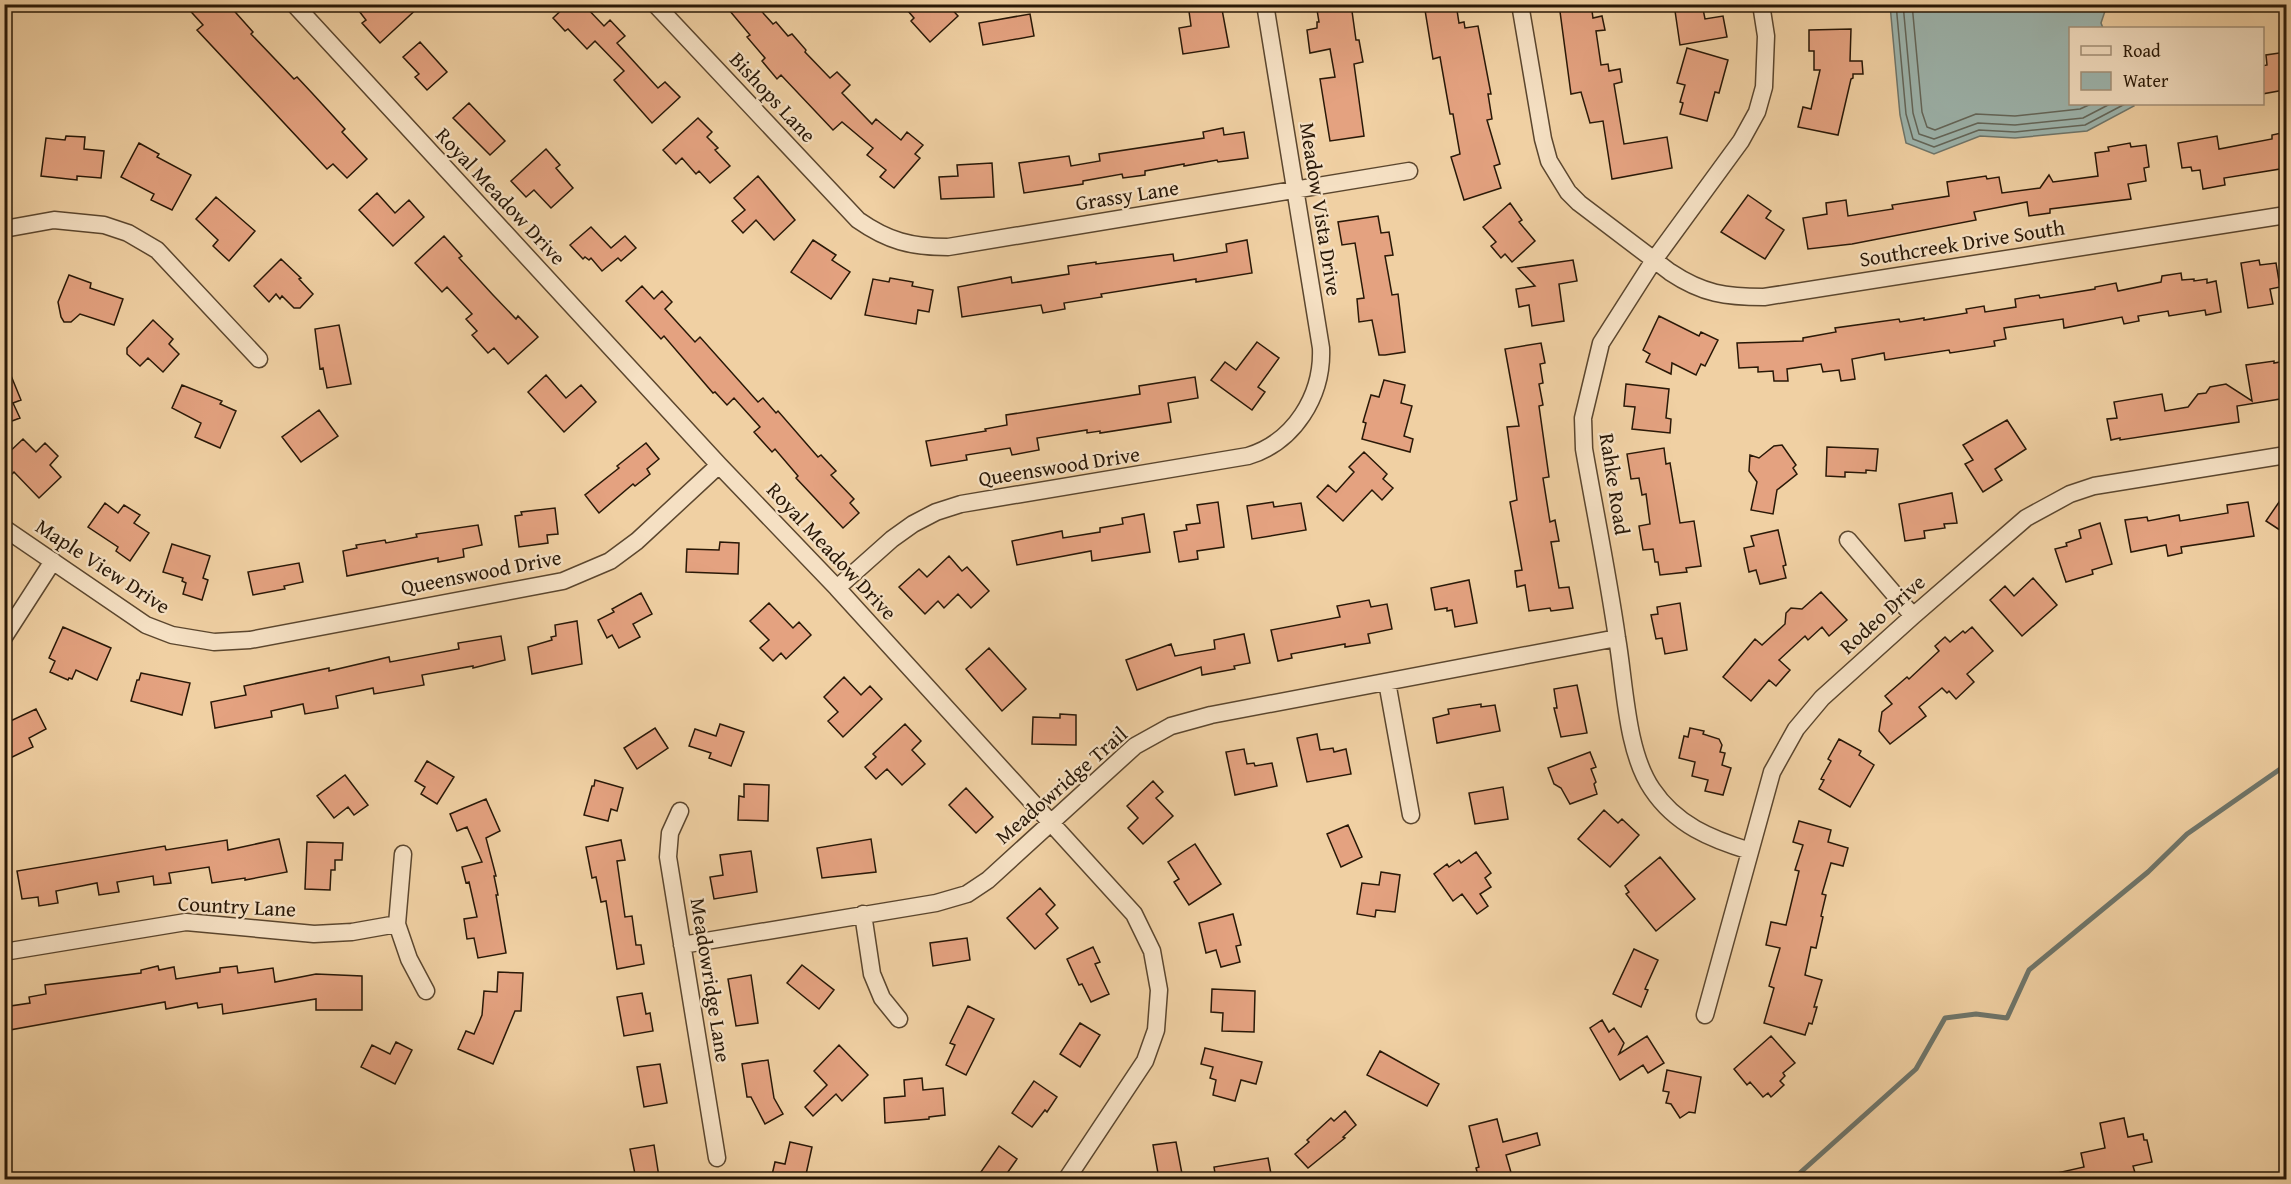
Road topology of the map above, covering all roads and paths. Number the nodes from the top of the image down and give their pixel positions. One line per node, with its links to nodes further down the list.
1 (294, 4): 15 (street, Royal Meadow Drive)
2 (656, 4): 9 (street, Bishops Lane)
3 (1265, 4): 7 (street, Meadow Vista Drive)
4 (1520, 4): 11 (street, Southcreek Drive South)
5 (1761, 4): 11 (street, Rahke Road)
6 (1409, 171): 7 (street, Grassy Lane)
7 (1295, 190): 9 (street, Grassy Lane); 13 (street, Meadow Vista Drive)
8 (2286, 215): 11 (street, Southcreek Drive South)
9 (858, 220)
10 (4, 229): 12 (street)
11 (1654, 260): 22 (street, Rahke Road)
12 (260, 359)
13 (1300, 418): 19 (street, Queenswood Drive)
14 (2286, 455): 20 (street, Rodeo Drive)
15 (719, 465): 19 (street, Royal Meadow Drive); 23 (street, Queenswood Drive)
16 (4, 528): 18 (street, Maple View Drive)
17 (1848, 540): 20 (street)
18 (53, 561): 21 (street); 23 (street, Maple View Drive)
19 (837, 588): 27 (street, Royal Meadow Drive)
20 (1913, 616): 28 (street, Rodeo Drive)
21 (4, 637)
22 (1617, 638): 24 (street, Meadowridge Trail); 28 (street, Rahke Road)
23 (214, 642)
24 (1387, 682): 26 (street); 27 (street, Meadowridge Trail)
25 (680, 811): 32 (street, Meadowridge Lane)
26 (1411, 815)
27 (1052, 821): 30 (street, Meadowridge Trail); 38 (street, Royal Meadow Drive)
28 (1750, 851): 35 (street, Rodeo Drive)
29 (403, 854): 31 (street)
30 (863, 914): 32 (street, Meadowridge Trail); 36 (street)
31 (397, 924): 33 (street, Country Lane); 34 (street)
32 (682, 945): 37 (street, Meadowridge Lane)
33 (4, 952)
34 (426, 991)
35 (1705, 1015)
36 (899, 1019)
37 (717, 1158)
38 (1068, 1179)

